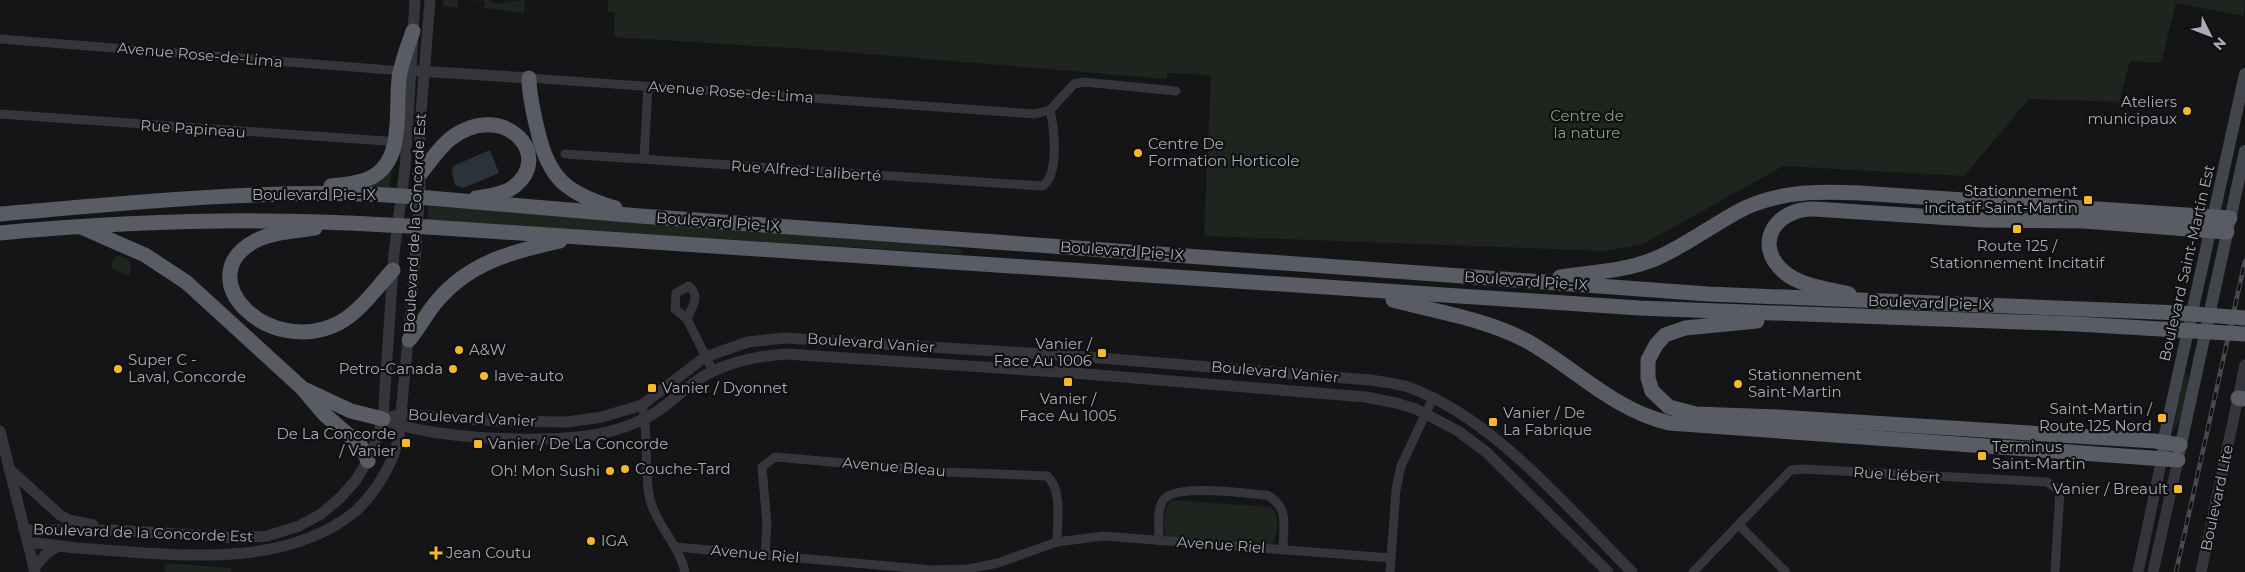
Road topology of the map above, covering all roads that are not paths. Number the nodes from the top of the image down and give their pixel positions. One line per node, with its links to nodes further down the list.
1 (415, 0): 3 (street)
2 (430, 0): 6 (street, Boulevard de la Concorde Est)
3 (413, 31): 5 (highway)
4 (0, 39): 5 (street, Avenue Rose-de-Lima)
5 (406, 71): 6 (street, Avenue Rose-de-Lima); 18 (highway); 28 (street, Boulevard de la Concorde Est)
6 (425, 71): 8 (street, Avenue Rose-de-Lima); 17 (street, Boulevard de la Concorde Est)
7 (2245, 74): 23 (main road, Boulevard Saint-Martin Est)
8 (529, 78): 9 (street, Avenue Rose-de-Lima); 21 (highway)
9 (648, 87): 11 (street, Avenue Rose-de-Lima); 16 (street)
10 (1176, 91): 11 (street)
11 (1050, 110): 16 (street, Rue Alfred-Laliberté)
12 (0, 114): 13 (street, Rue Papineau)
13 (386, 141)
14 (2245, 151): 24 (main road, Boulevard Saint-Martin Est)
15 (565, 154): 16 (street, Rue Alfred-Laliberté)
16 (644, 159)
17 (420, 174): 19 (highway); 36 (street, Boulevard de la Concorde Est)
18 (288, 194): 19 (highway, Boulevard Pie-IX, bridge); 20 (highway, Boulevard Pie-IX)
19 (466, 201): 21 (highway, Boulevard Pie-IX)
20 (0, 214)
21 (640, 216): 29 (highway, Boulevard Pie-IX)
22 (346, 222): 25 (highway, Boulevard Pie-IX); 27 (highway, Boulevard Pie-IX, bridge); 28 (highway)
23 (2212, 223): 24 (highway); 29 (highway); 31 (highway); 50 (main road, Boulevard Saint-Martin Est)
24 (2228, 225): 51 (main road, Boulevard Saint-Martin Est)
25 (79, 226): 26 (highway, Boulevard Pie-IX); 40 (highway)
26 (0, 232)
27 (577, 237): 30 (highway, Boulevard Pie-IX); 36 (highway)
28 (394, 270): 47 (street, Boulevard de la Concorde Est)
29 (1531, 281): 31 (highway, Boulevard Pie-IX)
30 (1360, 291): 32 (highway, Boulevard Pie-IX); 52 (highway)
31 (1873, 300): 33 (highway, Boulevard Pie-IX, bridge)
32 (1798, 315): 35 (highway, Boulevard Pie-IX, bridge); 50 (highway)
33 (2245, 318)
34 (687, 319): 37 (street)
35 (2245, 334)
36 (409, 340): 44 (street, Boulevard de la Concorde Est)
37 (705, 357): 39 (street); 41 (street, Boulevard Vanier); 43 (street, Boulevard Vanier)
38 (2245, 364): 42 (street, Boulevard Lite)
39 (714, 371): 45 (street, Boulevard Vanier); 46 (street, Boulevard Vanier)
40 (301, 387): 47 (highway); 54 (highway)
41 (1433, 398): 45 (street); 72 (street, Boulevard Vanier)
42 (2241, 398): 78 (street, Boulevard Lite)
43 (642, 405): 44 (street, Boulevard Vanier); 46 (street)
44 (401, 414): 47 (street, Boulevard Vanier); 48 (street, Boulevard de la Concorde Est)
45 (1426, 414): 66 (street); 71 (street, Boulevard Vanier)
46 (645, 418): 48 (street, Boulevard Vanier); 63 (street)
47 (383, 419): 48 (street, Boulevard Vanier); 54 (street, Boulevard de la Concorde Est)
48 (400, 427): 62 (street, Boulevard de la Concorde Est)
49 (0, 432): 55 (street)
50 (2164, 442): 51 (highway); 52 (main road, Boulevard Saint-Martin Est)
51 (2180, 445): 53 (main road, Boulevard Saint-Martin Est)
52 (2162, 458): 53 (highway); 76 (street)
53 (2178, 460): 77 (street)
54 (368, 461): 58 (street, Boulevard de la Concorde Est)
55 (9, 469): 57 (street); 58 (street)
56 (1739, 524): 73 (street, Rue Liébert); 74 (street); 75 (street, Rue Liébert)
57 (24, 530): 58 (street, Boulevard de la Concorde Est); 61 (street)
58 (113, 530)
59 (1159, 540): 60 (street, Avenue Riel); 64 (street, Avenue Riel); 64 (street, Avenue Riel)
60 (1057, 542): 65 (street, Avenue Bleau); 67 (street, Avenue Riel)
61 (28, 544): 62 (street, Boulevard de la Concorde Est); 68 (street)
62 (58, 546): 68 (street)
63 (676, 548): 65 (street, Avenue Riel); 69 (street)
64 (1283, 550): 66 (street, Avenue Riel)
65 (765, 554): 67 (street, Avenue Riel)
66 (1391, 558): 70 (street)
67 (997, 567)
68 (34, 570)
69 (684, 572)
70 (1390, 572)
71 (1608, 572)
72 (1632, 572)
73 (1693, 572)
74 (1786, 572)
75 (2055, 572)
76 (2138, 572)
77 (2152, 572)
78 (2201, 572)

